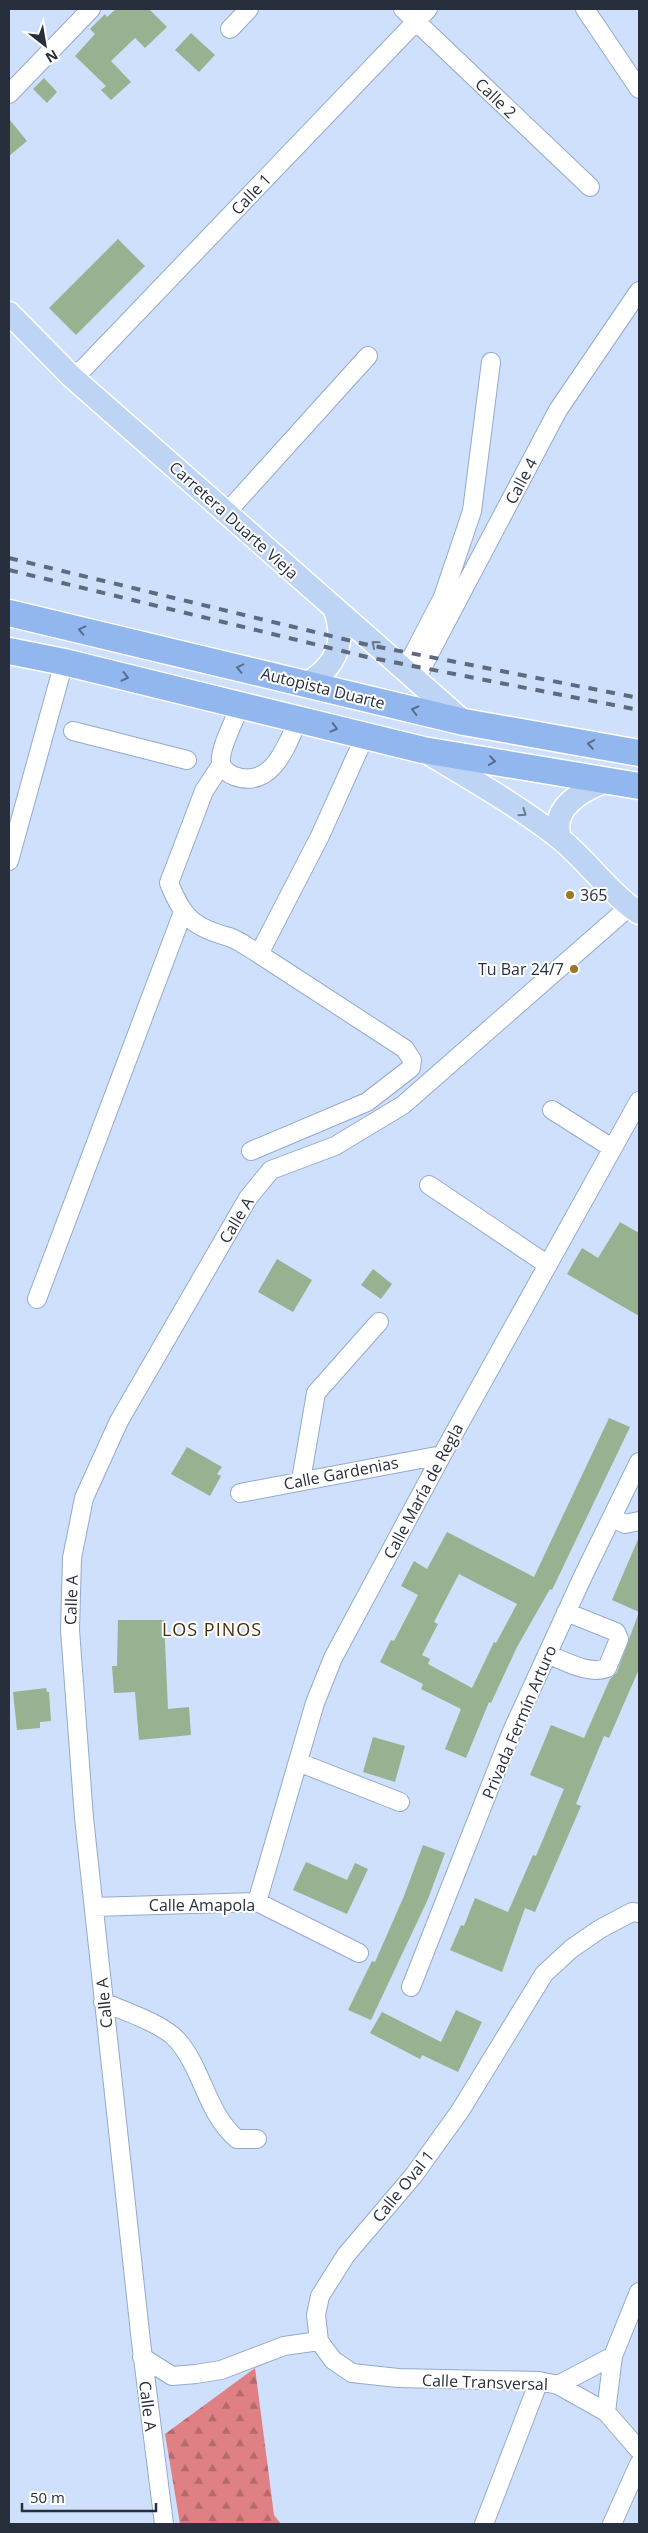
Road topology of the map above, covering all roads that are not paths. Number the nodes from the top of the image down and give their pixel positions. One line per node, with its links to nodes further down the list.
1 (91, 9): 8 (street)
2 (249, 9): 6 (street)
3 (403, 9): 5 (street, Calle 2)
4 (584, 9): 7 (street)
5 (422, 15): 9 (street, Calle 2); 14 (street, Calle 1)
6 (230, 29)
7 (639, 89)
8 (9, 94)
9 (590, 187)
10 (639, 291): 20 (street, Calle 4)
11 (9, 313): 14 (main road, Carretera Duarte Vieja)
12 (368, 356): 15 (street)
13 (491, 362): 20 (street)
14 (71, 376): 15 (main road, Carretera Duarte Vieja)
15 (226, 513): 16 (main road, Carretera Duarte Vieja)
16 (335, 610): 20 (main road, Carretera Duarte Vieja, one-way to 16); 21 (main road)
17 (9, 613): 21 (highway, Autopista Duarte, one-way to 17)
18 (9, 651): 19 (highway)
19 (64, 662): 22 (highway, one-way to 22); 34 (street)
20 (411, 675): 24 (main road, Carretera Duarte Vieja)
21 (306, 684): 24 (highway, Autopista Duarte, one-way to 21)
22 (241, 706): 23 (highway); 30 (street)
23 (298, 720): 26 (highway, one-way to 26); 30 (street)
24 (464, 722): 28 (highway, Autopista Duarte, one-way to 24)
25 (73, 731): 29 (street)
26 (365, 736): 27 (highway); 37 (street)
27 (423, 750): 31 (highway, one-way to 31); 33 (main road, one-way to 33)
28 (639, 753)
29 (187, 760)
30 (221, 765): 36 (street)
31 (607, 780): 32 (highway); 33 (main road)
32 (639, 786)
33 (560, 838): 35 (main road)
34 (9, 861)
35 (634, 910): 57 (street, Calle A)
36 (182, 912): 37 (street); 44 (street)
37 (259, 954): 41 (street)
38 (639, 1101): 40 (street, Calle María de Regla)
39 (552, 1110): 40 (street)
40 (612, 1148): 43 (street, Calle María de Regla)
41 (251, 1151)
42 (429, 1185): 43 (street)
43 (548, 1265): 46 (street, Calle María de Regla)
44 (37, 1299)
45 (379, 1322): 48 (street)
46 (442, 1455): 48 (street, Calle Gardenias); 54 (street, Calle María de Regla)
47 (639, 1462): 50 (street, Privada Fermín Arturo)
48 (301, 1480): 49 (street, Calle Gardenias)
49 (240, 1493)
50 (612, 1518): 51 (street); 52 (street, Privada Fermín Arturo)
51 (639, 1521)
52 (566, 1612): 53 (street, Privada Fermín Arturo); 53 (street)
53 (548, 1654): 60 (street, Privada Fermín Arturo)
54 (298, 1762): 55 (street); 56 (street, Calle María de Regla)
55 (400, 1802)
56 (257, 1902): 57 (street, Calle Amapola); 59 (street, Calle Amapola)
57 (94, 1907): 61 (street, Calle A)
58 (637, 1907): 64 (street, Calle Oval 1)
59 (359, 1953)
60 (411, 1987)
61 (103, 2002): 62 (street); 66 (street, Calle A)
62 (257, 2139)
63 (639, 2292): 65 (street)
64 (319, 2342): 66 (street); 67 (street, Calle Transversal)
65 (612, 2356): 68 (street); 69 (street)
66 (142, 2357): 72 (street, Calle A)
67 (539, 2381): 68 (street, Calle Transversal); 73 (street)
68 (558, 2385): 69 (street, Calle Transversal)
69 (606, 2412): 70 (street, Calle Transversal)
70 (639, 2450)
71 (639, 2464): 74 (street)
72 (164, 2524)
73 (484, 2524)
74 (612, 2524)

